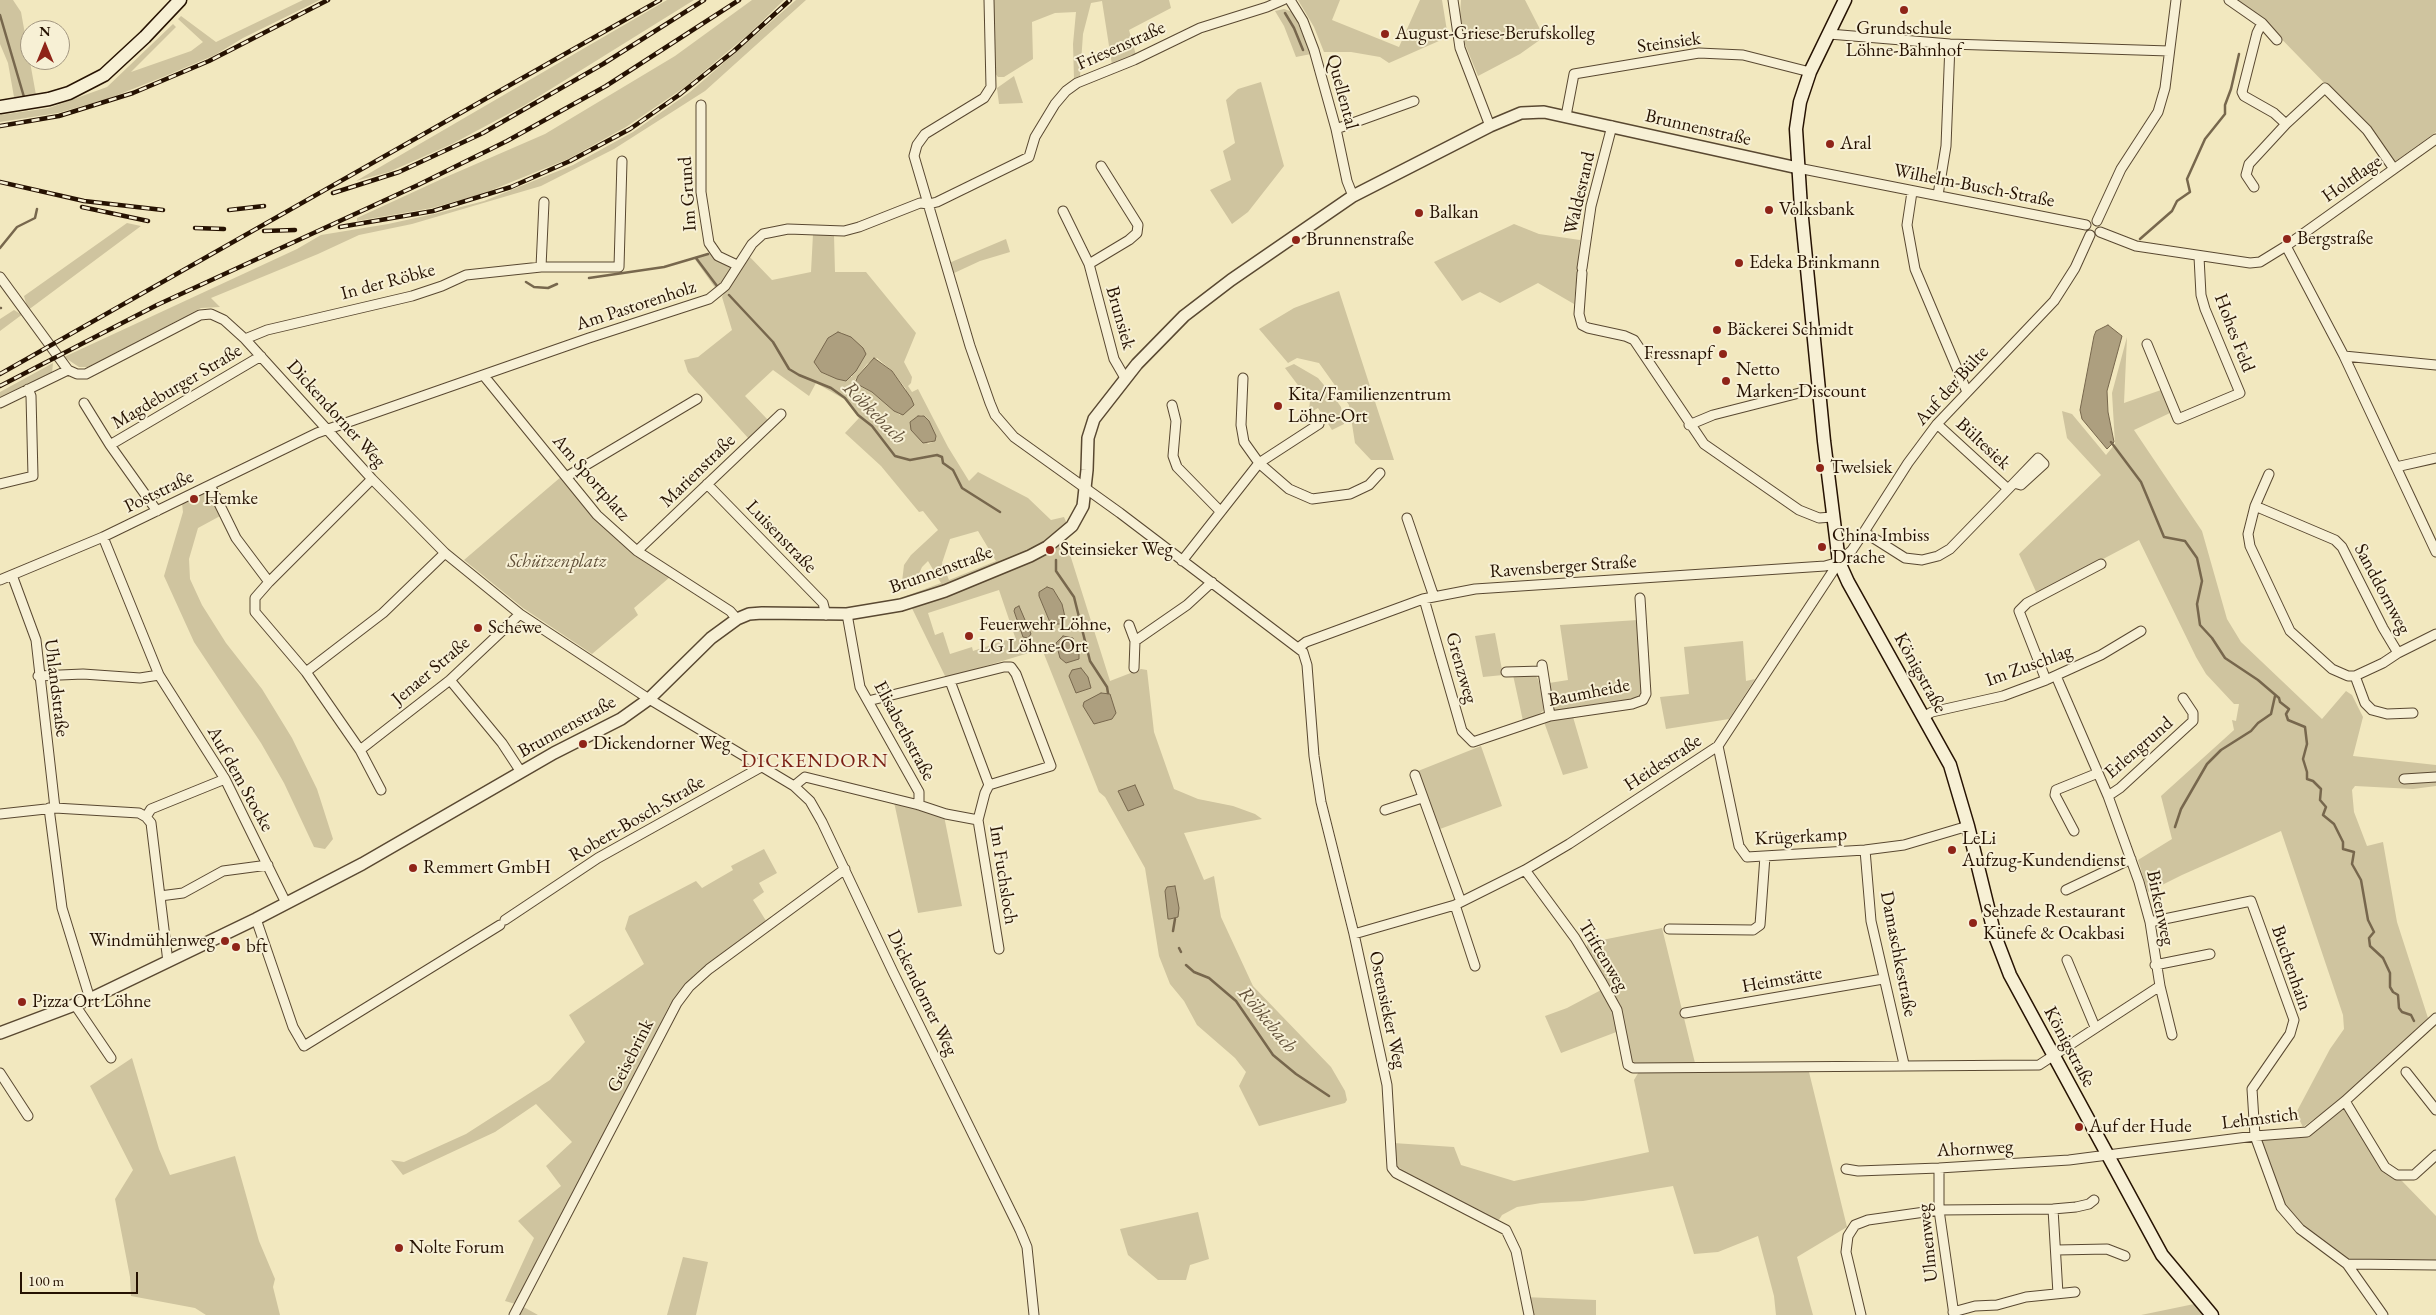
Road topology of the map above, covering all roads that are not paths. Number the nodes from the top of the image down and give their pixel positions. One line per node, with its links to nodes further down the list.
1 (180, 0): 17 (main road)
2 (989, 0): 33 (street)
3 (1283, 0): 33 (street, Friesenstraße)
4 (1290, 0): 22 (street, Quellental)
5 (1453, 0): 20 (street)
6 (1845, 0): 10 (main road, Königstraße)
7 (2176, 0): 13 (street)
8 (2229, 0): 9 (street)
9 (2262, 23): 11 (street); 19 (street)
10 (1829, 34): 12 (street); 14 (main road, Königstraße)
11 (2277, 40)
12 (1950, 44): 13 (street); 30 (street)
13 (2169, 51): 35 (street)
14 (1810, 72): 18 (street, Steinsiek); 26 (main road, Königstraße)
15 (1414, 101): 22 (street)
16 (701, 106): 42 (street, Im Grund)
17 (0, 107)
18 (1566, 116): 20 (street, Brunnenstraße); 21 (street, Brunnenstraße)
19 (2286, 124): 27 (street); 28 (street)
20 (1490, 126): 31 (street, Brunnenstraße)
21 (1612, 126): 26 (street, Brunnenstraße); 64 (street, Waldesrand)
22 (1336, 129): 31 (street, Quellental)
23 (2436, 138): 27 (street, Holtflage)
24 (622, 161): 43 (street, In der Röbke)
25 (1101, 166): 41 (street)
26 (1798, 168): 29 (street, Wilhelm-Busch-Straße); 55 (main road, Königstraße)
27 (2394, 168): 39 (street, Holtflage)
28 (2254, 187)
29 (1912, 192): 30 (street, Wilhelm-Busch-Straße); 56 (street)
30 (1938, 195): 36 (street, Wilhelm-Busch-Straße)
31 (1353, 196): 52 (street, Brunnenstraße)
32 (544, 202): 43 (street)
33 (929, 204): 42 (street, Am Pastorenholz); 77 (street)
34 (1063, 212): 41 (street, Brunsiek)
35 (2097, 221): 36 (street); 37 (street)
36 (2086, 225): 38 (street)
37 (2100, 232): 38 (street); 40 (street)
38 (2090, 235): 56 (street, Auf der Bülte)
39 (2286, 246): 40 (street); 48 (street)
40 (2199, 257): 46 (street, Hohes Feld)
41 (1089, 264): 52 (street, Brunsiek)
42 (737, 265): 51 (street, Am Pastorenholz)
43 (541, 267): 45 (street, In der Röbke)
44 (0, 276): 50 (street)
45 (245, 339): 47 (street, Dickendorner Weg); 50 (street, Dickendorner Weg)
46 (2147, 344)
47 (261, 356): 65 (street, Dickendorner Weg); 66 (street, Magdeburger Straße)
48 (2344, 356): 49 (street); 69 (street)
49 (2436, 365)
50 (68, 370): 54 (street)
51 (484, 376): 65 (street, Am Pastorenholz); 72 (street, Am Sportplatz)
52 (1125, 378): 77 (street, Brunnenstraße)
53 (1243, 378): 68 (street)
54 (28, 388): 58 (street); 74 (street)
55 (1819, 388): 64 (street); 81 (main road, Königstraße)
56 (1967, 392): 63 (street, Auf der Bülte)
57 (697, 399): 72 (street)
58 (0, 403)
59 (84, 403): 66 (street)
60 (1172, 405): 80 (street)
61 (781, 414): 75 (street, Marienstraße)
62 (1319, 424): 68 (street)
63 (1937, 424): 83 (street, Auf der Bülte); 83 (street, Bültesiek)
64 (1689, 425): 81 (street)
65 (330, 430): 73 (street, Dickendorner Weg); 76 (street, Poststraße)
66 (110, 445): 79 (street)
67 (2436, 458): 69 (street)
68 (1259, 463): 70 (street); 80 (street)
69 (2396, 467): 86 (street)
70 (1380, 473)
71 (2269, 474): 78 (street)
72 (566, 477): 85 (street, Am Sportplatz)
73 (372, 479): 87 (street, Dickendorner Weg); 93 (street)
74 (0, 484)
75 (707, 484): 85 (street, Marienstraße); 100 (street, Luisenstraße)
76 (210, 486): 79 (street, Poststraße); 93 (street)
77 (1086, 488): 88 (street); 99 (street, Brunnenstraße)
78 (2254, 506): 107 (street, Sanddornweg); 114 (street)
79 (157, 511): 84 (street, Poststraße)
80 (1220, 511): 88 (street)
81 (1832, 517): 89 (main road, Königstraße)
82 (1407, 518): 95 (street)
83 (1864, 532): 89 (street, Auf der Bülte)
84 (103, 537): 91 (street, Poststraße); 111 (street, Auf dem Stocke)
85 (637, 551): 101 (street, Am Sportplatz)
86 (2436, 552)
87 (445, 553): 98 (street, Dickendorner Weg); 109 (street)
88 (1182, 560): 94 (street)
89 (1839, 562): 95 (street, Ravensberger Straße); 123 (main road, Königstraße); 125 (street, Heidestraße)
90 (2101, 564): 116 (street)
91 (12, 575): 92 (street, Poststraße); 112 (street, Uhlandstraße)
92 (0, 580)
93 (269, 582): 109 (street)
94 (1212, 582): 105 (street); 106 (street)
95 (1434, 597): 97 (street, Ravensberger Straße)
96 (1640, 598): 122 (street, Baumheide)
97 (1424, 599): 106 (street, Ravensberger Straße); 124 (street, Grenzweg)
98 (520, 614): 115 (street, Jenaer Straße); 119 (street, Dickendorner Weg)
99 (847, 614): 100 (street, Brunnenstraße); 120 (street, Elisabethstraße)
100 (826, 615): 101 (street, Brunnenstraße)
101 (737, 619): 119 (street, Brunnenstraße)
102 (1129, 625): 105 (street)
103 (2141, 631): 113 (street, Im Zuschlag)
104 (2436, 634): 107 (street)
105 (1135, 641): 108 (street)
106 (1298, 648): 160 (street, Ostensieker Weg)
107 (2398, 653): 114 (street)
108 (1134, 668)
109 (306, 672): 126 (street)
110 (1506, 672): 122 (street)
111 (159, 675): 112 (street); 132 (street, Auf dem Stocke)
112 (38, 676): 140 (street, Uhlandstraße)
113 (2056, 676): 116 (street, Im Zuschlag); 129 (street, Birkenweg)
114 (2355, 676): 121 (street)
115 (450, 680): 126 (street, Jenaer Straße); 128 (street)
116 (2046, 680): 123 (street, Im Zuschlag)
117 (950, 681): 120 (street); 134 (street); 134 (street)
118 (2183, 698): 137 (street, Erlengrund)
119 (649, 699): 127 (street, Dickendorner Weg); 128 (street, Brunnenstraße)
120 (868, 701): 139 (street, Elisabethstraße)
121 (2413, 713)
122 (1550, 716): 124 (street, Baumheide)
123 (1923, 717): 145 (main road, Königstraße)
124 (1473, 742)
125 (1718, 746): 148 (street, Krügerkamp); 152 (street, Heidestraße)
126 (360, 750): 136 (street)
127 (763, 766): 135 (street, Dickendorner Weg); 157 (street, Robert-Bosch-Straße)
128 (520, 772): 155 (street, Brunnenstraße)
129 (2098, 773): 137 (street, Birkenweg); 146 (street)
130 (1415, 775): 138 (street)
131 (2436, 777): 133 (street)
132 (225, 779): 143 (street); 150 (street, Auf dem Stocke)
133 (2404, 779)
134 (989, 785): 144 (street)
135 (794, 786): 139 (street, Im Fuchsloch); 151 (street, Dickendorner Weg)
136 (381, 790)
137 (2108, 796): 149 (street, Birkenweg)
138 (1422, 798): 141 (street); 156 (street)
139 (919, 805): 144 (street, Im Fuchsloch)
140 (52, 808): 142 (street); 143 (street); 169 (street, Uhlandstraße)
141 (1385, 810)
142 (0, 814)
143 (146, 816): 154 (street)
144 (978, 820): 161 (street, Im Fuchsloch)
145 (1968, 826): 147 (street, Krügerkamp); 176 (main road, Königstraße)
146 (2074, 831)
147 (1865, 850): 148 (street, Krügerkamp); 167 (street, Damaschkestraße)
148 (1765, 856): 159 (street)
149 (2131, 859): 153 (street, Birkenweg); 158 (street, Birkenweg)
150 (268, 865): 154 (street); 155 (street, Auf dem Stocke)
151 (845, 869): 199 (street, Geisebrink); 200 (street, Dickendorner Weg)
152 (1525, 870): 156 (street, Heidestraße); 178 (street, Triftenweg)
153 (2066, 890)
154 (160, 896): 164 (street)
155 (286, 903): 157 (street, Brunnenstraße)
156 (1458, 903): 160 (street, Heidestraße); 166 (street)
157 (256, 919): 164 (street, Brunnenstraße)
158 (2150, 922): 165 (street, Birkenweg); 184 (street, Buchenhain)
159 (1669, 929)
160 (1354, 934): 201 (street, Ostensieker Weg)
161 (999, 949)
162 (2210, 954): 165 (street, Birkenweg)
163 (2067, 960): 173 (street)
164 (168, 962): 169 (street, Brunnenstraße)
165 (2155, 965): 168 (street, Birkenweg)
166 (1475, 966)
167 (1883, 979): 171 (street, Heimstätte); 178 (street, Damaschkestraße)
168 (2160, 986): 173 (street); 175 (street, Birkenweg)
169 (90, 999): 170 (street, Brunnenstraße)
170 (76, 1005): 174 (street, Brunnenstraße); 177 (street)
171 (1686, 1013)
172 (2436, 1018): 181 (street, Lehmstich)
173 (2095, 1027): 176 (street)
174 (0, 1033)
175 (2172, 1035)
176 (2054, 1057): 178 (street); 185 (main road, Königstraße)
177 (111, 1058)
178 (1904, 1064)
179 (2406, 1072): 182 (street)
180 (0, 1073): 183 (street)
181 (2345, 1101): 184 (street, Lehmstich); 186 (street)
182 (2436, 1110)
183 (28, 1116)
184 (2255, 1136): 185 (street, Lehmstich); 194 (street)
185 (2106, 1154): 187 (street, Ahornweg); 203 (main road, Königstraße)
186 (2436, 1155)
187 (1939, 1168): 188 (street, Ahornweg); 191 (street, Ulmenweg)
188 (1846, 1169)
189 (2094, 1200): 190 (street)
190 (2053, 1209): 191 (street); 192 (street)
191 (1939, 1210): 198 (street, Ulmenweg); 202 (street)
192 (2057, 1250): 193 (street); 197 (street)
193 (2125, 1256)
194 (2347, 1264): 195 (street); 204 (street)
195 (2436, 1265)
196 (2075, 1292): 197 (street)
197 (2058, 1294): 198 (street)
198 (1954, 1313)
199 (514, 1315)
200 (1034, 1315)
201 (1529, 1315)
202 (1861, 1315)
203 (2212, 1315)
204 (2383, 1315)

